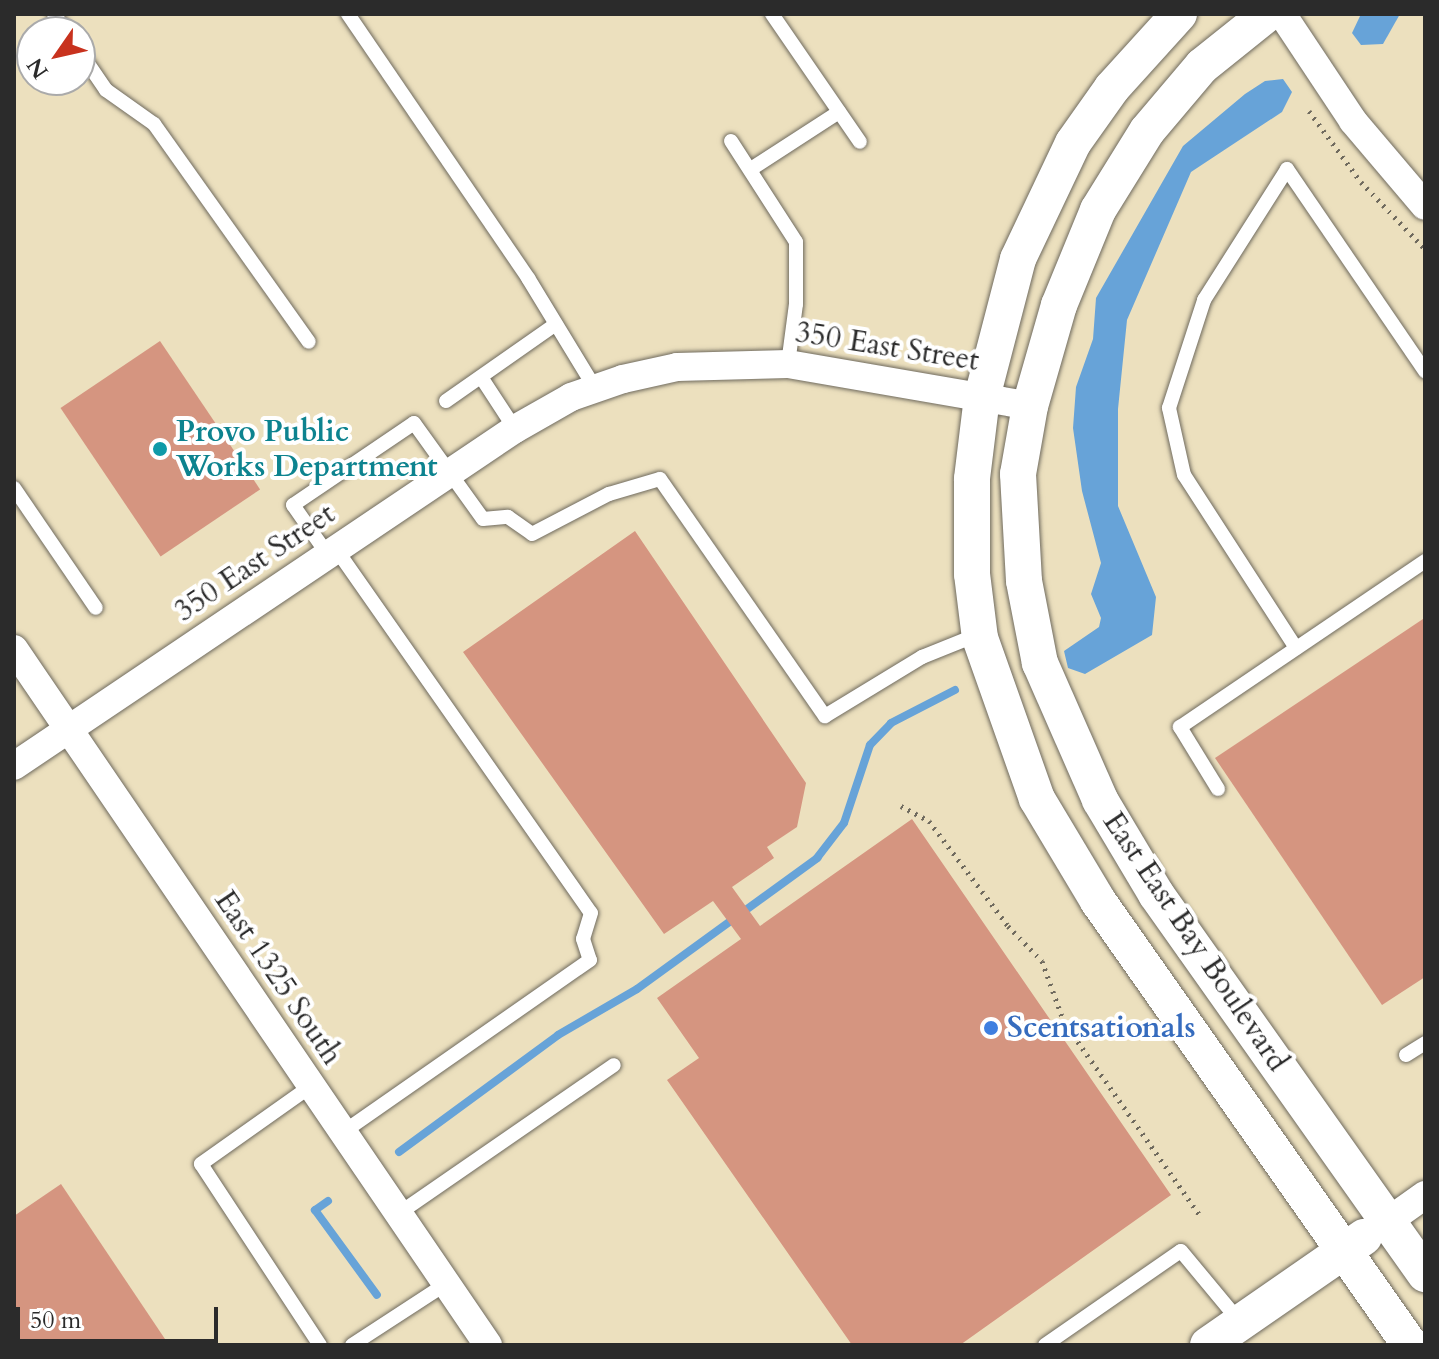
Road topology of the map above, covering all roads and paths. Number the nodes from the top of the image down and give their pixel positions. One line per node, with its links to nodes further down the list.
1 (348, 14): 14 (lane)
2 (772, 14): 8 (lane)
3 (1179, 14): 20 (street, East East Bay Boulevard)
4 (1267, 14): 22 (street, East East Bay Boulevard)
5 (1282, 14): 12 (street)
6 (96, 75): 15 (lane)
7 (1309, 111): 13 (path)
8 (839, 112): 10 (lane); 11 (lane)
9 (731, 141): 11 (lane)
10 (860, 142)
11 (751, 169): 16 (lane)
12 (1425, 206)
13 (1425, 249)
14 (556, 324): 18 (lane); 19 (lane)
15 (309, 342)
16 (788, 364): 19 (street, 350 East Street); 20 (street, 350 East Street)
17 (1425, 371): 30 (lane)
18 (481, 377): 21 (lane); 23 (lane)
19 (595, 388): 23 (street, 350 East Street)
20 (982, 397): 22 (street, 350 East Street); 29 (street, East East Bay Boulevard)
21 (446, 401)
22 (1030, 406): 44 (street, East East Bay Boulevard)
23 (515, 429): 24 (street, 350 East Street)
24 (448, 474): 26 (street, 350 East Street); 26 (lane); 29 (lane)
25 (14, 488): 28 (lane)
26 (332, 552): 32 (street, 350 East Street); 40 (lane)
27 (1425, 561): 30 (lane)
28 (96, 608)
29 (980, 634): 45 (street, East East Bay Boulevard)
30 (1296, 648): 34 (lane)
31 (14, 649): 32 (street, East 1325 South)
32 (69, 729): 33 (street, 350 East Street); 39 (street, East 1325 South)
33 (14, 766)
34 (1218, 789)
35 (901, 806): 43 (path)
36 (1425, 1043): 37 (lane)
37 (1406, 1055)
38 (614, 1065): 42 (lane)
39 (311, 1086): 40 (street, East 1325 South); 49 (lane)
40 (342, 1133): 42 (street, East 1325 South)
41 (1425, 1195): 44 (street)
42 (398, 1214): 47 (street, East 1325 South)
43 (1201, 1217)
44 (1387, 1222): 45 (street); 46 (street, East East Bay Boulevard)
45 (1344, 1249): 48 (street); 54 (street, East East Bay Boulevard)
46 (1425, 1274)
47 (447, 1283): 50 (lane); 51 (street, East 1325 South)
48 (1240, 1322): 52 (lane); 53 (street)
49 (320, 1345)
50 (352, 1345)
51 (488, 1345)
52 (1045, 1345)
53 (1208, 1345)
54 (1410, 1345)

